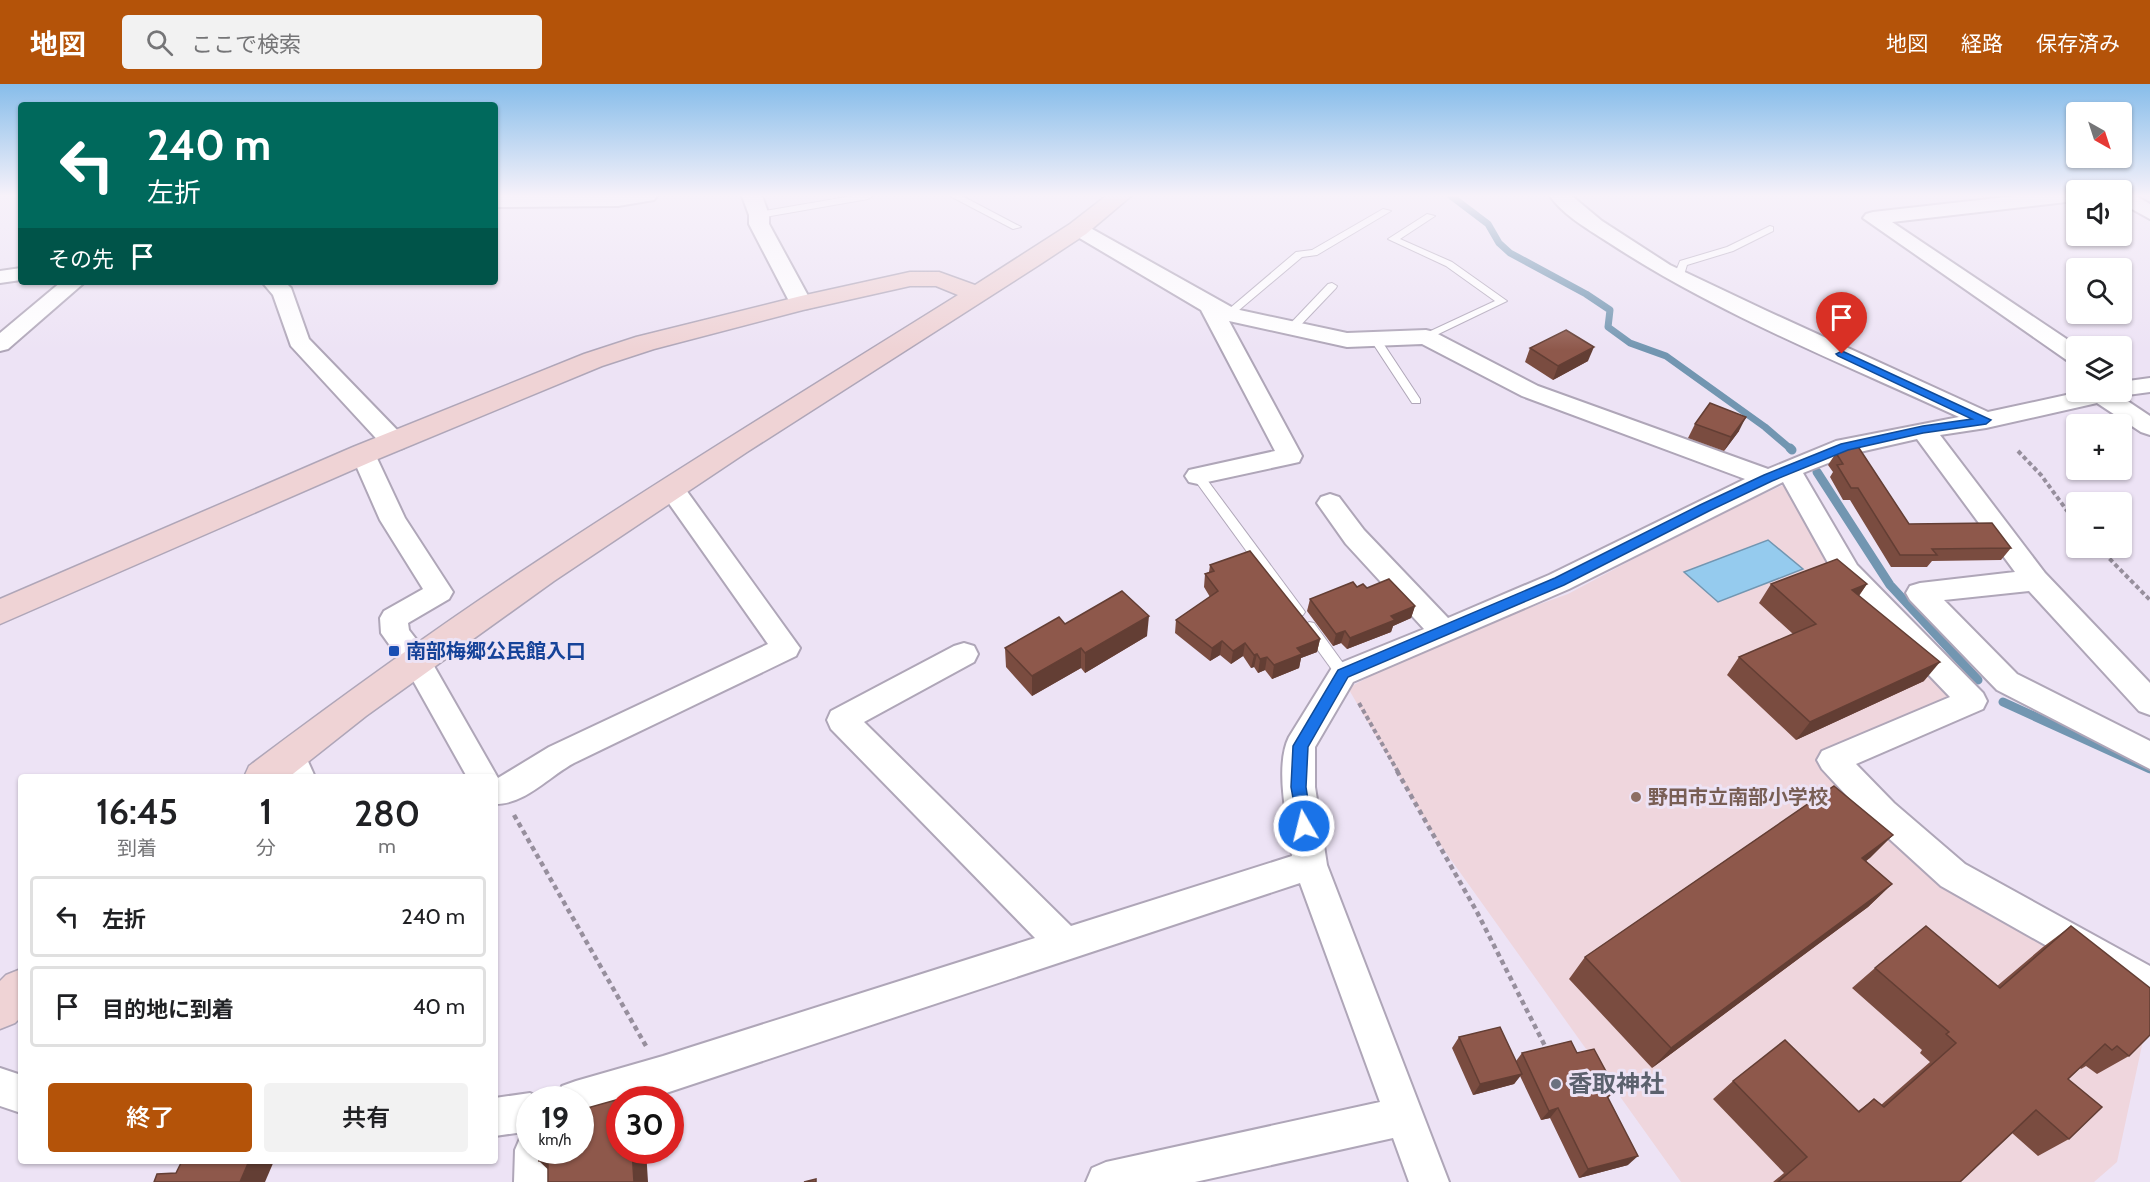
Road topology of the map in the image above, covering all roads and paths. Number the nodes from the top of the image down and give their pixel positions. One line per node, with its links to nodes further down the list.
1 (771, 247): 16 (street)
2 (1051, 247): 15 (street)
3 (1108, 247): 17 (street)
4 (1324, 247): 17 (lane)
5 (1411, 247): 19 (lane)
6 (1632, 247): 10 (street)
7 (1734, 247): 10 (lane)
8 (1916, 247): 22 (street)
9 (18, 274): 11 (street)
10 (1679, 276): 28 (street)
11 (0, 277)
12 (70, 285): 21 (street)
13 (276, 285): 31 (street)
14 (1332, 286): 18 (lane)
15 (977, 294): 16 (street); 36 (street)
16 (801, 303): 31 (street)
17 (1219, 310): 18 (street); 35 (street)
18 (1293, 328): 20 (street)
19 (1426, 337): 20 (street); 34 (street)
20 (1375, 339): 25 (lane)
21 (0, 344)
22 (2066, 349)
23 (2150, 385): 24 (street)
24 (2132, 388)
25 (1416, 401)
26 (2066, 401): 28 (street)
27 (2126, 402): 29 (street)
28 (1986, 420): 30 (street)
29 (2150, 427)
30 (1923, 430): 34 (street); 40 (street)
31 (394, 442): 33 (street)
32 (2018, 451): 38 (path)
33 (363, 454): 42 (street); 45 (street)
34 (1779, 474): 43 (street); 49 (street)
35 (1198, 476): 46 (lane)
36 (672, 489): 45 (street); 54 (street)
37 (1330, 503): 43 (street)
38 (2066, 509)
39 (2110, 558): 41 (path)
40 (2036, 580): 47 (street); 48 (street)
41 (2150, 600)
42 (0, 612)
43 (1444, 632): 46 (street)
44 (964, 654): 57 (street)
45 (416, 660): 51 (street); 53 (street)
46 (1343, 674): 56 (street); 61 (path)
47 (2007, 682): 49 (street); 50 (street)
48 (2143, 688)
49 (1972, 701): 58 (street)
50 (2150, 756)
51 (294, 766): 52 (street)
52 (271, 774)
53 (487, 774)
54 (498, 785)
55 (498, 790): 62 (path)
56 (1310, 865): 57 (street); 67 (street)
57 (1065, 944): 62 (street)
58 (2150, 985)
59 (18, 992): 60 (street)
60 (0, 1009)
61 (1546, 1048)
62 (663, 1075): 65 (street)
63 (0, 1087): 64 (street)
64 (18, 1093)
65 (594, 1095)
66 (516, 1114): 68 (street)
67 (1404, 1116): 71 (street); 72 (street)
68 (498, 1117)
69 (535, 1164): 70 (street)
70 (534, 1182)
71 (1106, 1182)
72 (1429, 1182)

